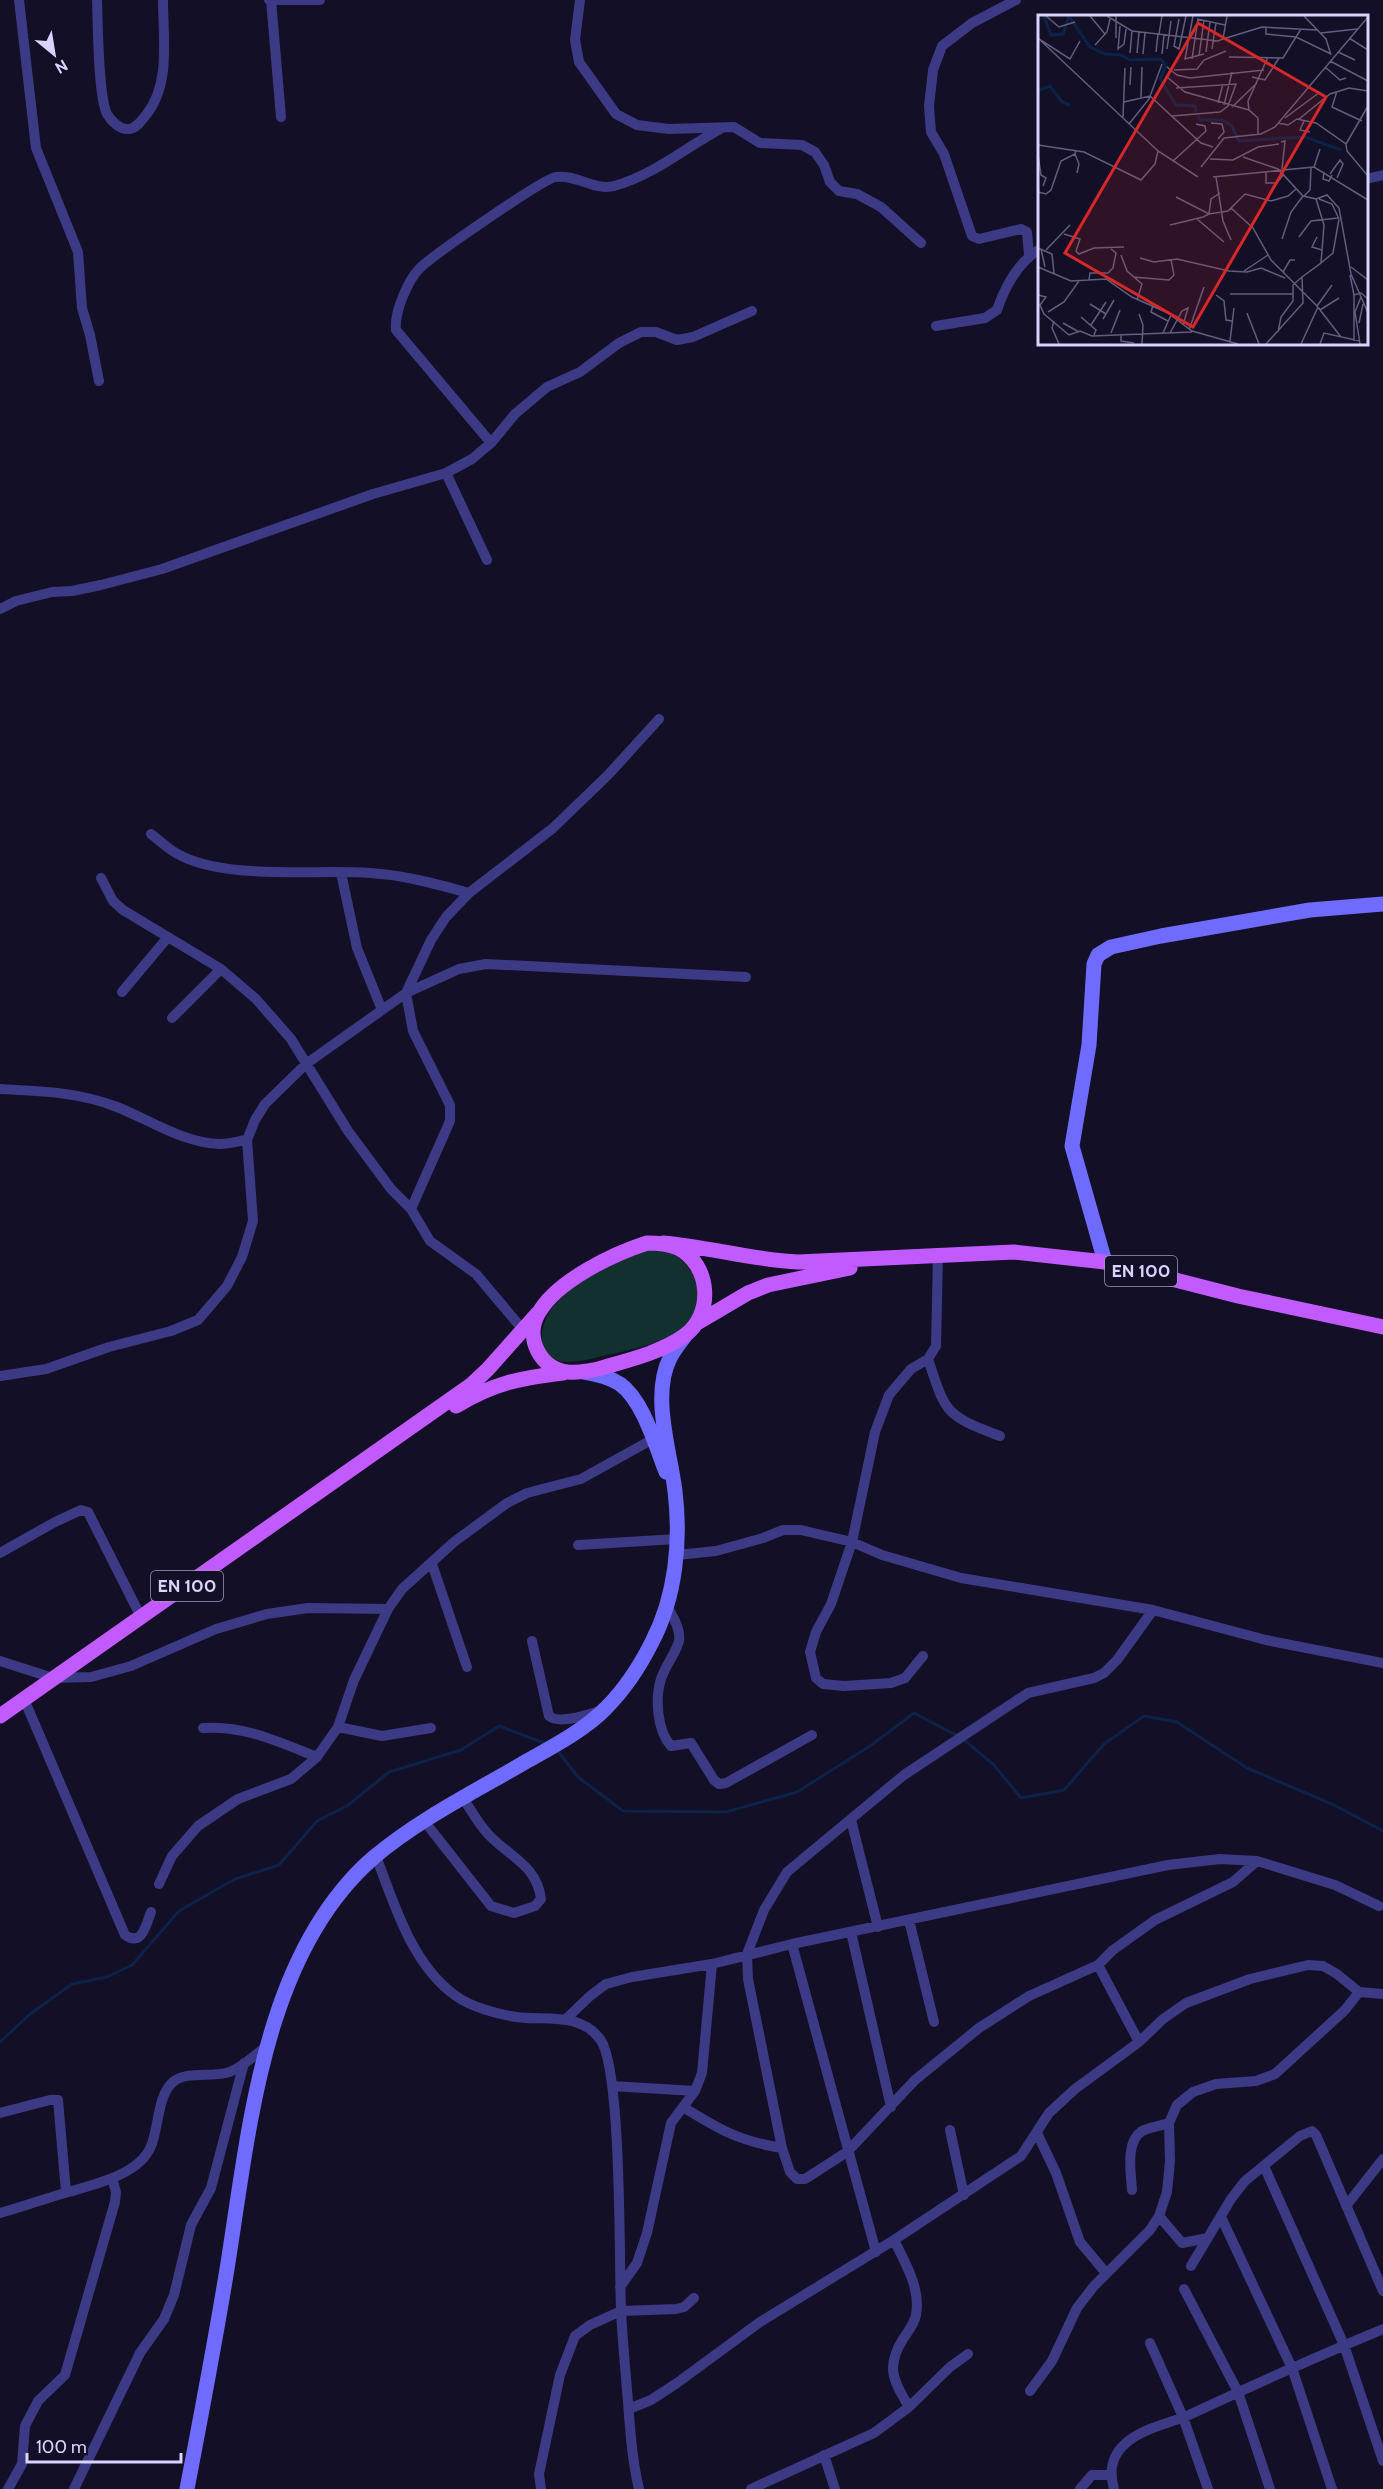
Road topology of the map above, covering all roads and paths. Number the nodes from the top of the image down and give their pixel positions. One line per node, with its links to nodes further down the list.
1 (20, 0): 17 (street)
2 (97, 0): 3 (street)
3 (163, 0)
4 (270, 0): 5 (street); 8 (street)
5 (320, 0)
6 (580, 0): 9 (street)
7 (1016, 0): 14 (street)
8 (281, 117)
9 (722, 128): 12 (street); 18 (street)
10 (1383, 175): 11 (street)
11 (1368, 179)
12 (921, 243)
13 (1038, 250): 14 (street)
14 (1029, 255): 16 (street)
15 (752, 311): 18 (street)
16 (936, 326)
17 (99, 381)
18 (491, 442): 19 (street)
19 (446, 473): 20 (street); 21 (street)
20 (486, 560)
21 (0, 609)
22 (659, 718): 26 (street)
23 (151, 834): 24 (street)
24 (341, 873): 26 (street); 33 (street)
25 (101, 878): 28 (street)
26 (468, 893): 32 (street)
27 (1383, 904): 42 (street)
28 (168, 937): 29 (street); 31 (street)
29 (221, 969): 34 (street); 35 (street)
30 (746, 977): 32 (street)
31 (122, 992)
32 (406, 993): 33 (street); 38 (street)
33 (382, 1010): 35 (street)
34 (172, 1018)
35 (306, 1064): 37 (street); 38 (street)
36 (0, 1089): 37 (street)
37 (248, 1140): 50 (street)
38 (411, 1209): 46 (street)
39 (663, 1243): 41 (main road, EN 100); 43 (main road, EN 100); 44 (main road, EN 100)
40 (939, 1255): 41 (main road, EN 100); 42 (main road, EN 100); 48 (street)
41 (894, 1258): 44 (main road, EN 100)
42 (1105, 1262): 45 (main road, EN 100)
43 (538, 1313): 46 (main road, EN 100); 49 (main road)
44 (697, 1323): 47 (main road, EN 100)
45 (1383, 1327)
46 (524, 1331): 53 (main road, EN 100)
47 (685, 1335): 49 (main road, EN 100); 54 (street)
48 (928, 1359): 51 (street); 56 (street)
49 (574, 1372): 52 (street); 53 (main road, EN 100)
50 (0, 1376)
51 (1000, 1436)
52 (653, 1439): 54 (street); 60 (street)
53 (373, 1454): 64 (main road, EN 100)
54 (675, 1494): 55 (street)
55 (677, 1539): 57 (street); 59 (street)
56 (852, 1542): 59 (street); 63 (street); 66 (street)
57 (578, 1545)
58 (0, 1553): 64 (street)
59 (677, 1555): 61 (street)
60 (432, 1564): 62 (street); 69 (street)
61 (667, 1606): 72 (street); 77 (street)
62 (388, 1609): 70 (street); 74 (street)
63 (1153, 1610): 68 (street); 80 (street)
64 (141, 1617): 70 (main road, EN 100)
65 (532, 1641): 72 (street)
66 (923, 1656)
67 (0, 1662): 70 (street)
68 (1383, 1664)
69 (467, 1667)
70 (53, 1678): 71 (main road, EN 100)
71 (24, 1699): 73 (main road, EN 100); 86 (street)
72 (604, 1710): 79 (street)
73 (0, 1716)
74 (338, 1727): 76 (street); 78 (street)
75 (203, 1728): 78 (street)
76 (431, 1728)
77 (812, 1735)
78 (317, 1757): 84 (street)
79 (463, 1798): 81 (street); 81 (street)
80 (851, 1820): 88 (street); 91 (street)
81 (425, 1822): 82 (street)
82 (376, 1856): 96 (street); 99 (street)
83 (1257, 1861): 85 (street); 87 (street); 93 (street)
84 (159, 1884)
85 (1379, 1906)
86 (151, 1912)
87 (909, 1920): 88 (street); 97 (street)
88 (878, 1927): 89 (street)
89 (851, 1932): 90 (street); 104 (street)
90 (792, 1944): 91 (street); 110 (street)
91 (747, 1954): 92 (street); 109 (street)
92 (712, 1964): 96 (street); 102 (street)
93 (1098, 1965): 98 (street); 104 (street)
94 (1359, 1992): 95 (street); 98 (street); 106 (street)
95 (1383, 1994)
96 (566, 2019): 101 (street)
97 (934, 2022)
98 (1139, 2042): 108 (street)
99 (268, 2045): 100 (street); 146 (street)
100 (244, 2063): 113 (street); 145 (street)
101 (612, 2086): 102 (street); 126 (street)
102 (695, 2091): 103 (street)
103 (683, 2106): 109 (street); 126 (street)
104 (891, 2107): 110 (street)
105 (0, 2113): 115 (street)
106 (1170, 2124): 114 (street); 119 (street)
107 (950, 2130): 116 (street)
108 (1037, 2133): 116 (street); 125 (street)
109 (782, 2148): 110 (street)
110 (847, 2152): 123 (street)
111 (1383, 2159): 117 (street)
112 (1264, 2166): 117 (street); 120 (street); 133 (street)
113 (112, 2178): 115 (street); 144 (street)
114 (1132, 2190)
115 (66, 2192): 118 (street)
116 (964, 2195): 122 (street)
117 (1346, 2206): 128 (street)
118 (0, 2213)
119 (1158, 2216): 121 (street); 125 (street)
120 (1221, 2217): 121 (street); 135 (street)
121 (1208, 2238): 124 (street)
122 (894, 2240): 123 (street); 138 (street)
123 (876, 2252): 139 (street)
124 (1191, 2266)
125 (1106, 2273): 136 (street)
126 (620, 2287): 130 (street)
127 (1184, 2289): 137 (street)
128 (1383, 2291)
129 (694, 2298): 130 (street)
130 (621, 2311): 139 (street); 147 (street)
131 (1383, 2329): 133 (street)
132 (1150, 2343): 140 (street)
133 (1344, 2345): 135 (street); 142 (street)
134 (968, 2354): 138 (street)
135 (1292, 2368): 137 (street); 155 (street)
136 (1030, 2391)
137 (1238, 2392): 140 (street); 154 (street)
138 (909, 2407): 141 (street)
139 (629, 2409): 148 (street)
140 (1183, 2417): 143 (street); 153 (street)
141 (824, 2455): 149 (street); 150 (street)
142 (1383, 2461)
143 (1110, 2475): 151 (street); 152 (street)
144 (8, 2489)
145 (74, 2489)
146 (187, 2489)
147 (541, 2489)
148 (639, 2489)
149 (751, 2489)
150 (835, 2489)
151 (1080, 2489)
152 (1114, 2489)
153 (1208, 2489)
154 (1270, 2489)
155 (1332, 2489)

